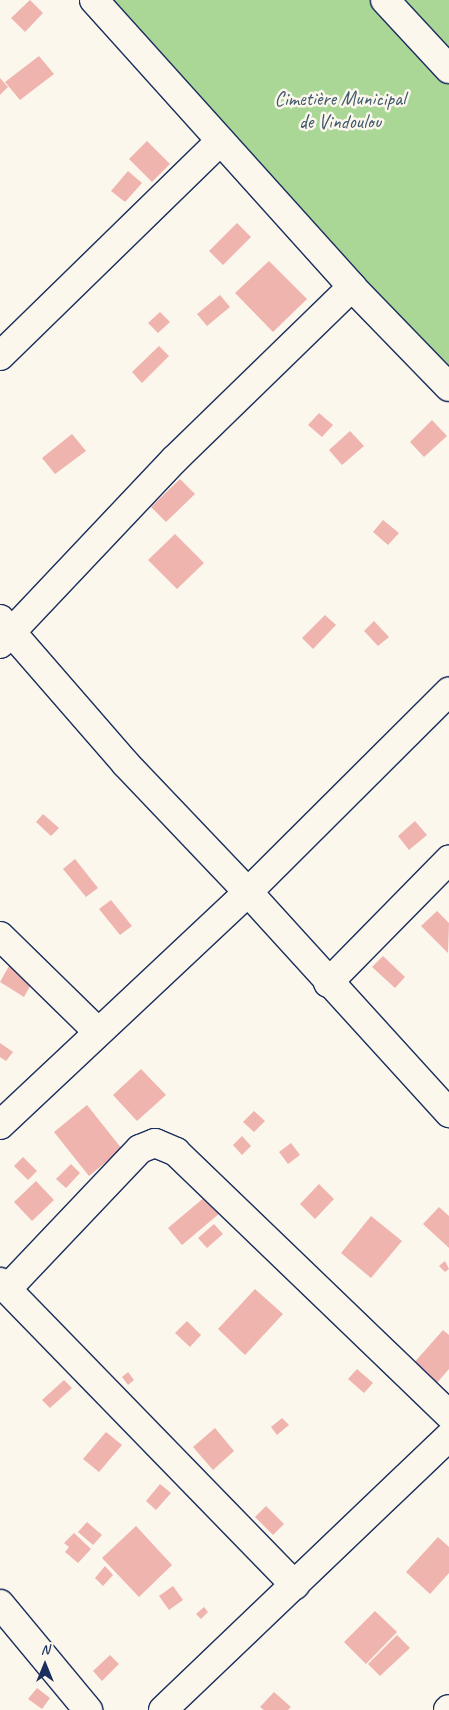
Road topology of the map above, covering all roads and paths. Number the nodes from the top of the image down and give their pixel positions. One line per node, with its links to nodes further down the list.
1 (94, 0): 4 (street)
2 (384, 0): 3 (street)
3 (449, 69)
4 (220, 141): 5 (street); 6 (street)
5 (352, 287): 7 (street); 8 (street)
6 (0, 356)
7 (449, 387)
8 (4, 632): 11 (street)
9 (449, 692): 11 (street)
10 (449, 860): 13 (street)
11 (248, 892): 13 (street); 14 (street)
12 (0, 936): 14 (street)
13 (328, 982): 15 (street)
14 (98, 1032): 16 (street)
15 (449, 1113)
16 (0, 1125)
17 (3, 1286): 18 (street); 20 (street)
18 (449, 1415)
19 (449, 1437): 20 (street)
20 (295, 1585): 23 (street)
21 (0, 1604): 22 (street)
22 (88, 1710)
23 (163, 1710)

